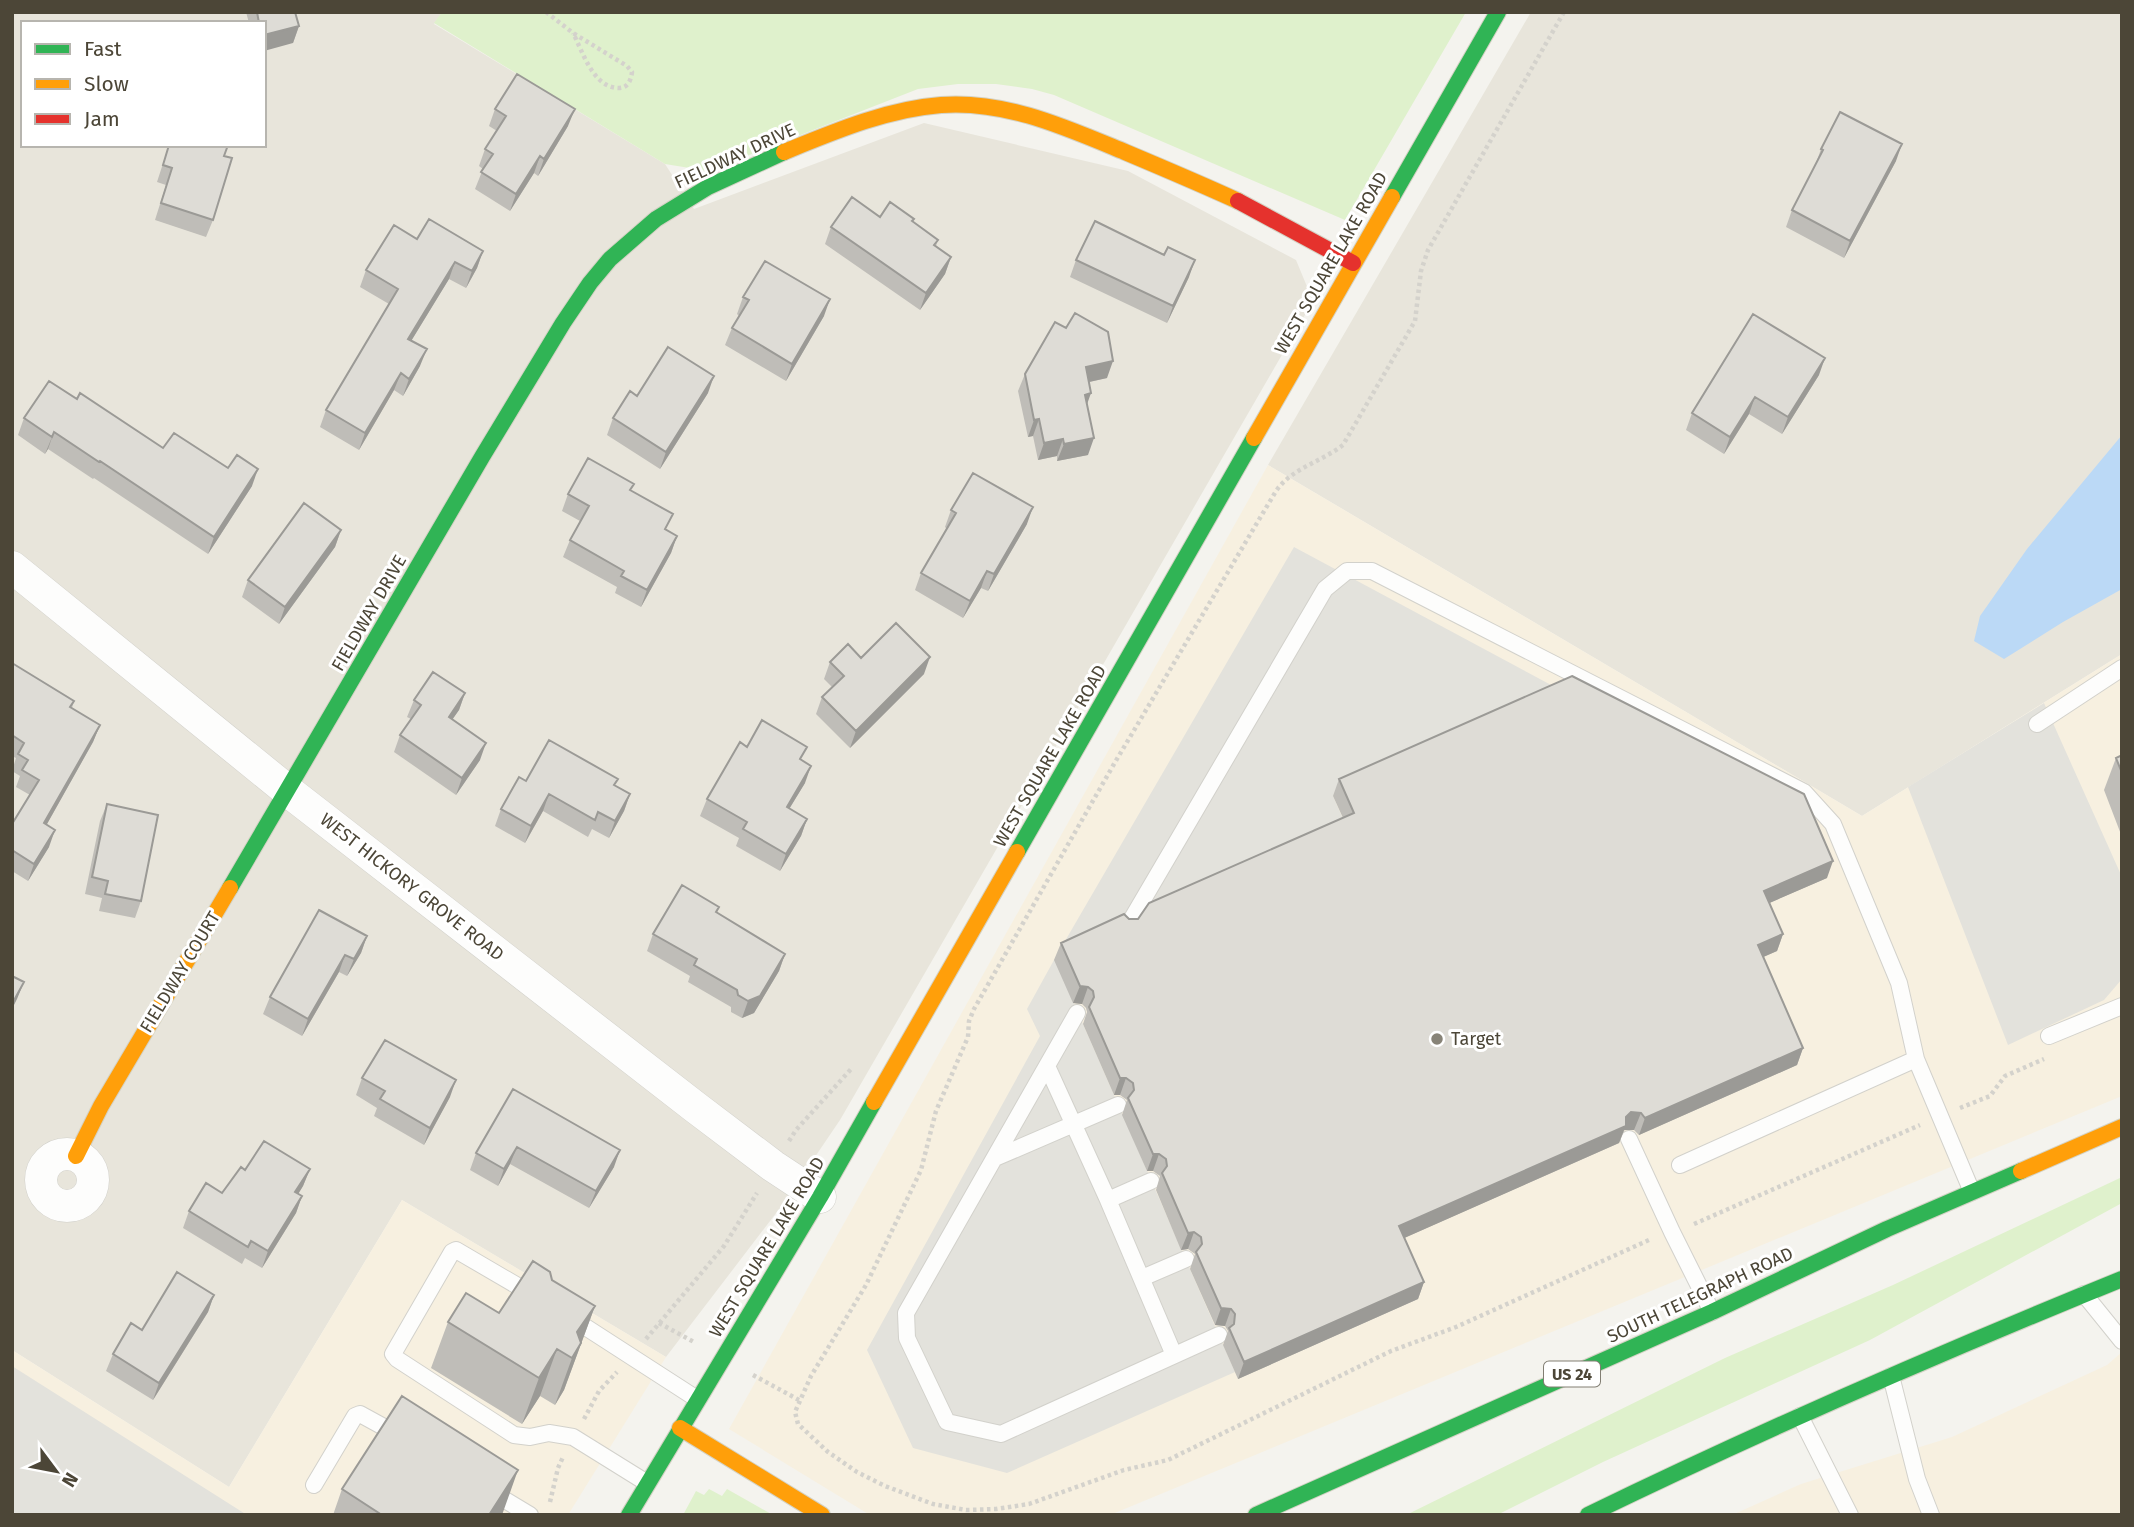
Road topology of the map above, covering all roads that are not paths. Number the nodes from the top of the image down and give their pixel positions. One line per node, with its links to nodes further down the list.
1 (1498, 12): 2 (main road, WEST SQUARE LAKE ROAD)
2 (1353, 263): 6 (main road, FIELDWAY DRIVE); 22 (main road, WEST SQUARE LAKE ROAD)
3 (12, 567): 6 (street, WEST HICKORY GROVE ROAD)
4 (2122, 668): 5 (lane)
5 (2037, 724)
6 (288, 791): 17 (main road, FIELDWAY COURT); 22 (street, WEST HICKORY GROVE ROAD)
7 (1127, 927): 11 (lane)
8 (2122, 1006): 10 (lane)
9 (1077, 1013): 12 (lane)
10 (2049, 1036)
11 (1916, 1059): 19 (lane); 21 (lane)
12 (1047, 1066): 14 (lane); 18 (lane)
13 (1118, 1105): 14 (lane)
14 (1074, 1124): 18 (lane); 23 (lane)
15 (2122, 1127): 21 (main road, SOUTH TELEGRAPH ROAD / US 24)
16 (1629, 1139): 28 (lane)
17 (76, 1156)
18 (995, 1158): 31 (lane)
19 (1680, 1165)
20 (1151, 1181): 23 (lane)
21 (1972, 1192): 28 (main road, SOUTH TELEGRAPH ROAD / US 24)
22 (820, 1197): 33 (main road, WEST SQUARE LAKE ROAD)
23 (1108, 1200): 25 (lane)
24 (1186, 1259): 25 (lane)
25 (1142, 1279): 31 (lane)
26 (2122, 1279): 27 (main road)
27 (2084, 1294): 30 (lane); 32 (main road)
28 (1712, 1312): 43 (main road, SOUTH TELEGRAPH ROAD / US 24)
29 (1219, 1335): 31 (lane)
30 (2122, 1341)
31 (1174, 1354)
32 (1891, 1376): 34 (main road); 46 (lane)
33 (698, 1399): 35 (main road, WEST SQUARE LAKE ROAD); 38 (lane)
34 (1800, 1416): 44 (main road); 45 (lane)
35 (680, 1428): 38 (main road, WEST SQUARE LAKE ROAD); 42 (main road)
36 (414, 1445): 39 (lane)
37 (472, 1480): 40 (lane)
38 (647, 1483): 41 (main road, WEST SQUARE LAKE ROAD)
39 (314, 1485)
40 (530, 1515)
41 (629, 1515)
42 (822, 1515)
43 (1256, 1515)
44 (1588, 1515)
45 (1850, 1515)
46 (1931, 1515)

